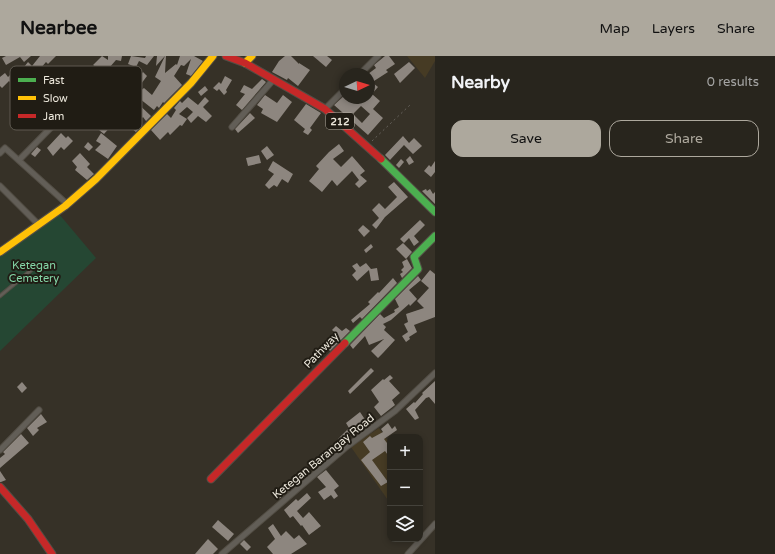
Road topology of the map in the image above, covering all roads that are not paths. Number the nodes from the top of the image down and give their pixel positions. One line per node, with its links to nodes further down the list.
1 (213, 56): 15 (street)
2 (226, 56): 5 (street, 212)
3 (252, 56): 5 (street)
4 (378, 56): 6 (street)
5 (245, 63): 7 (street, 212)
6 (366, 68)
7 (274, 78): 9 (street, 212); 10 (street)
8 (339, 95): 9 (street)
9 (324, 109): 16 (street, 212)
10 (232, 127)
11 (49, 130): 13 (street)
12 (0, 153): 13 (street)
13 (19, 160): 15 (street)
14 (0, 186): 17 (street)
15 (67, 204): 17 (street)
16 (435, 212)
17 (39, 225): 19 (street)
18 (435, 236): 25 (street, Pathway)
19 (0, 252)
20 (35, 267): 21 (lane)
21 (0, 296)
22 (435, 373): 29 (street, Ketegan Barangay Road)
23 (39, 410): 24 (street)
24 (0, 450)
25 (211, 479)
26 (0, 487): 28 (street)
27 (435, 524): 30 (street)
28 (52, 554)
29 (222, 554)
30 (408, 554)

